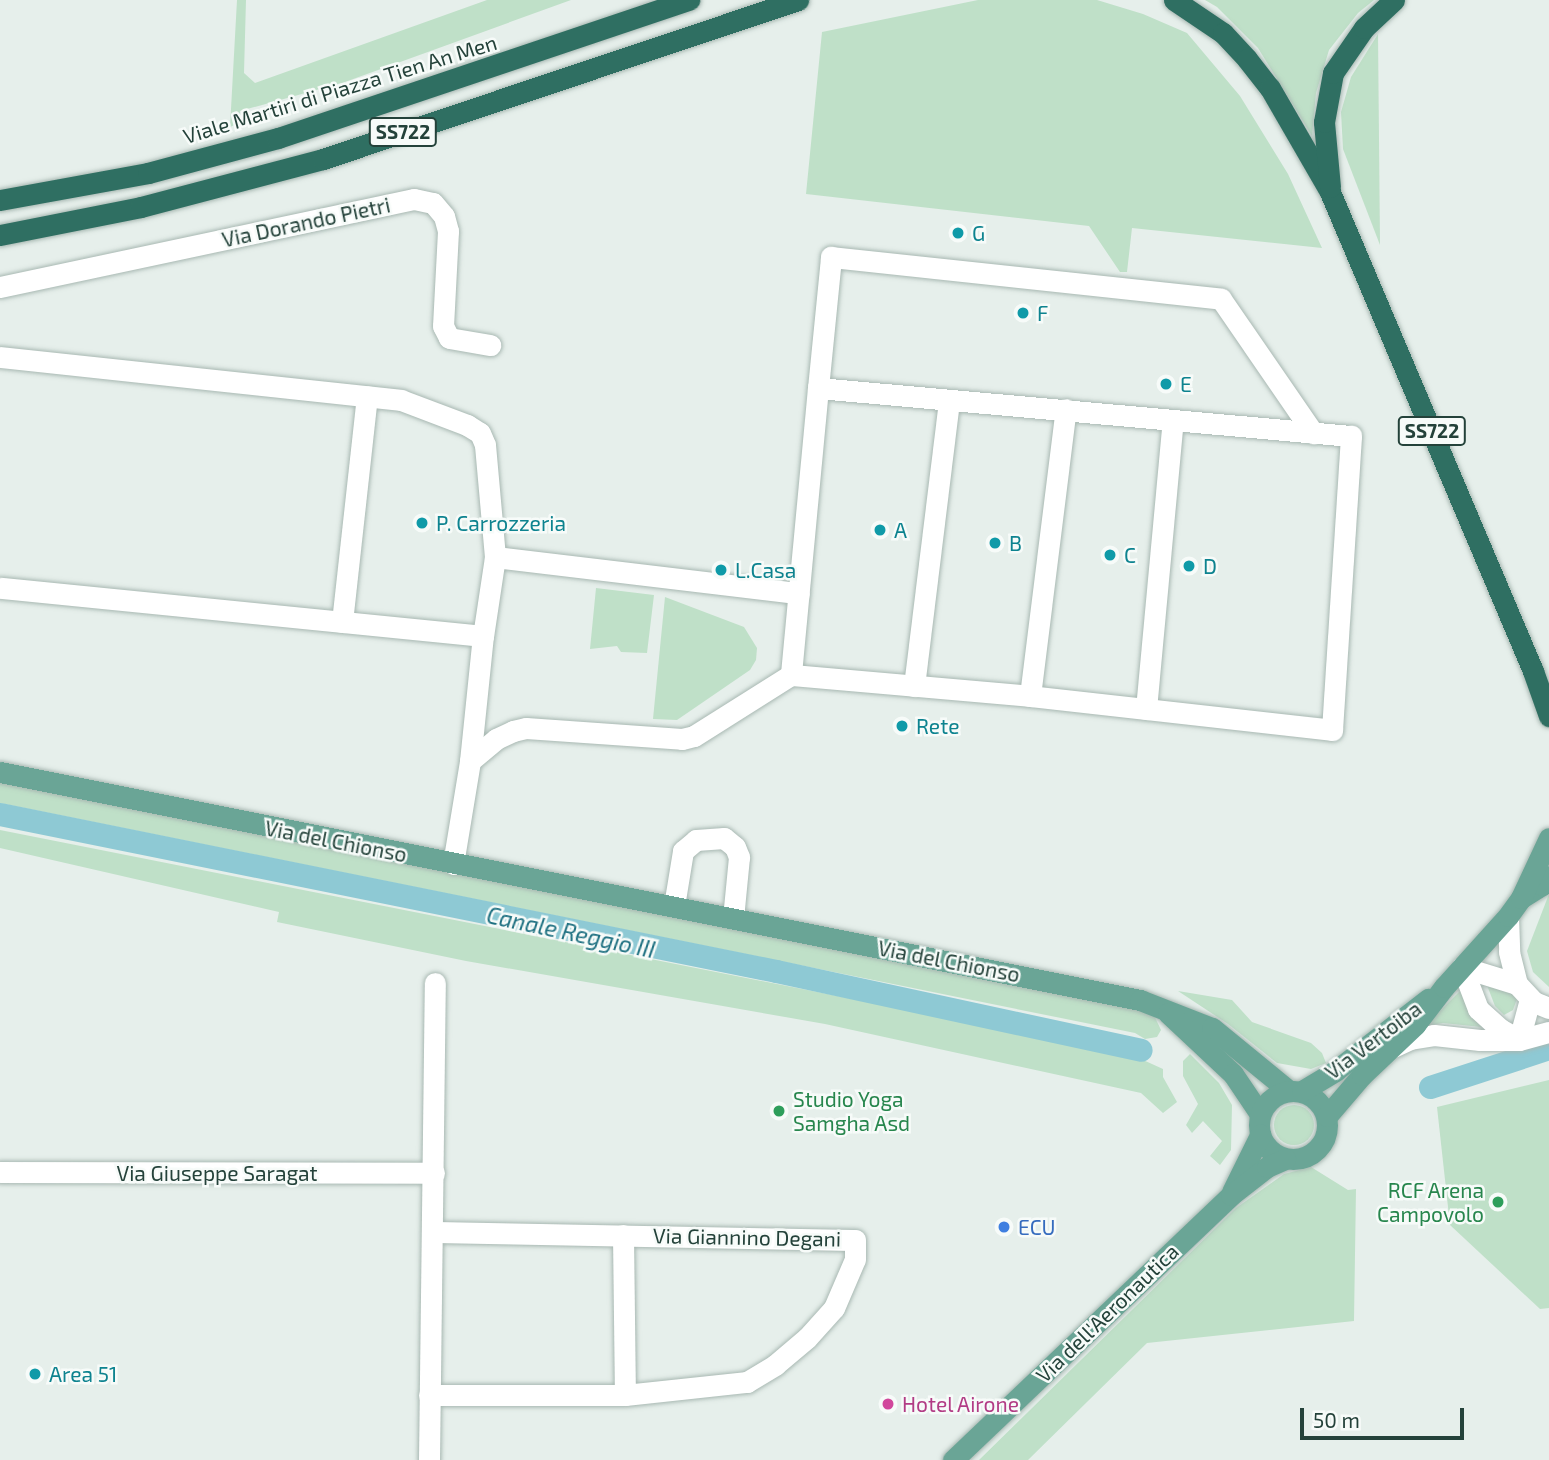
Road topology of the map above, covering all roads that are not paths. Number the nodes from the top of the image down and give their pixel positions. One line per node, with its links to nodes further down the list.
1 (689, 0): 6 (highway, Viale Martiri di Piazza Tien An Men / SS722)
2 (798, 0): 7 (highway, SS722)
3 (1174, 0): 5 (highway, SS722)
4 (1394, 0): 5 (highway, SS722)
5 (1330, 192): 22 (highway, SS722)
6 (0, 201)
7 (0, 235)
8 (0, 287): 9 (street, Via Dorando Pietri)
9 (490, 345)
10 (0, 357): 12 (street)
11 (818, 388): 13 (street); 16 (street); 19 (street)
12 (367, 396): 17 (street); 20 (street)
13 (949, 400): 14 (street); 24 (street)
14 (1066, 409): 15 (street); 26 (street)
15 (1173, 420): 16 (street); 27 (street)
16 (1313, 433): 27 (street)
17 (495, 557): 19 (street); 21 (street)
18 (0, 588): 20 (street)
19 (799, 593): 23 (street)
20 (342, 622): 21 (street)
21 (483, 636): 29 (street)
22 (1533, 670): 25 (highway, SS722); 28 (highway, SS722)
23 (791, 675): 24 (street); 29 (street)
24 (914, 686): 26 (street)
25 (1549, 688)
26 (1030, 696): 27 (street)
27 (1146, 709)
28 (1549, 716)
29 (471, 761): 32 (street)
30 (0, 772): 32 (main road, Via del Chionso)
31 (1549, 838): 34 (main road, Via Vertoiba)
32 (453, 864): 35 (main road, Via del Chionso)
33 (1549, 876): 34 (main road, Via Vertoiba)
34 (1521, 898): 36 (main road, Via Vertoiba)
35 (674, 906): 37 (main road, Via del Chionso); 37 (street)
36 (1508, 916): 38 (main road, Via Vertoiba); 41 (street)
37 (733, 918): 42 (main road, Via del Chionso)
38 (1462, 967): 40 (main road, Via Vertoiba); 41 (street); 44 (street)
39 (435, 983): 51 (street)
40 (1444, 987): 45 (main road, Via Vertoiba); 46 (main road, Via Vertoiba)
41 (1532, 997): 44 (street)
42 (1164, 1008): 46 (main road, Via del Chionso); 48 (main road, Via del Chionso)
43 (1549, 1032): 44 (street)
44 (1520, 1040): 45 (street)
45 (1392, 1047): 47 (main road, Via Vertoiba)
46 (1295, 1091): 47 (main road); 48 (main road, Via dell'Aeronautica)
47 (1327, 1116): 49 (main road, Via dell'Aeronautica)
48 (1260, 1124): 49 (main road); 52 (main road, Via dell'Aeronautica)
49 (1285, 1159): 52 (main road, Via dell'Aeronautica)
50 (0, 1172): 51 (street, Via Giuseppe Saragat)
51 (434, 1173): 53 (street)
52 (1231, 1195): 58 (main road, Via dell'Aeronautica)
53 (433, 1231): 54 (street, Via Giannino Degani); 55 (street)
54 (623, 1235): 56 (street, Via Giannino Degani); 56 (street, Via Giannino Degani)
55 (429, 1395): 56 (street, Via Giannino Degani); 57 (street)
56 (625, 1395)
57 (429, 1460)
58 (953, 1460)

